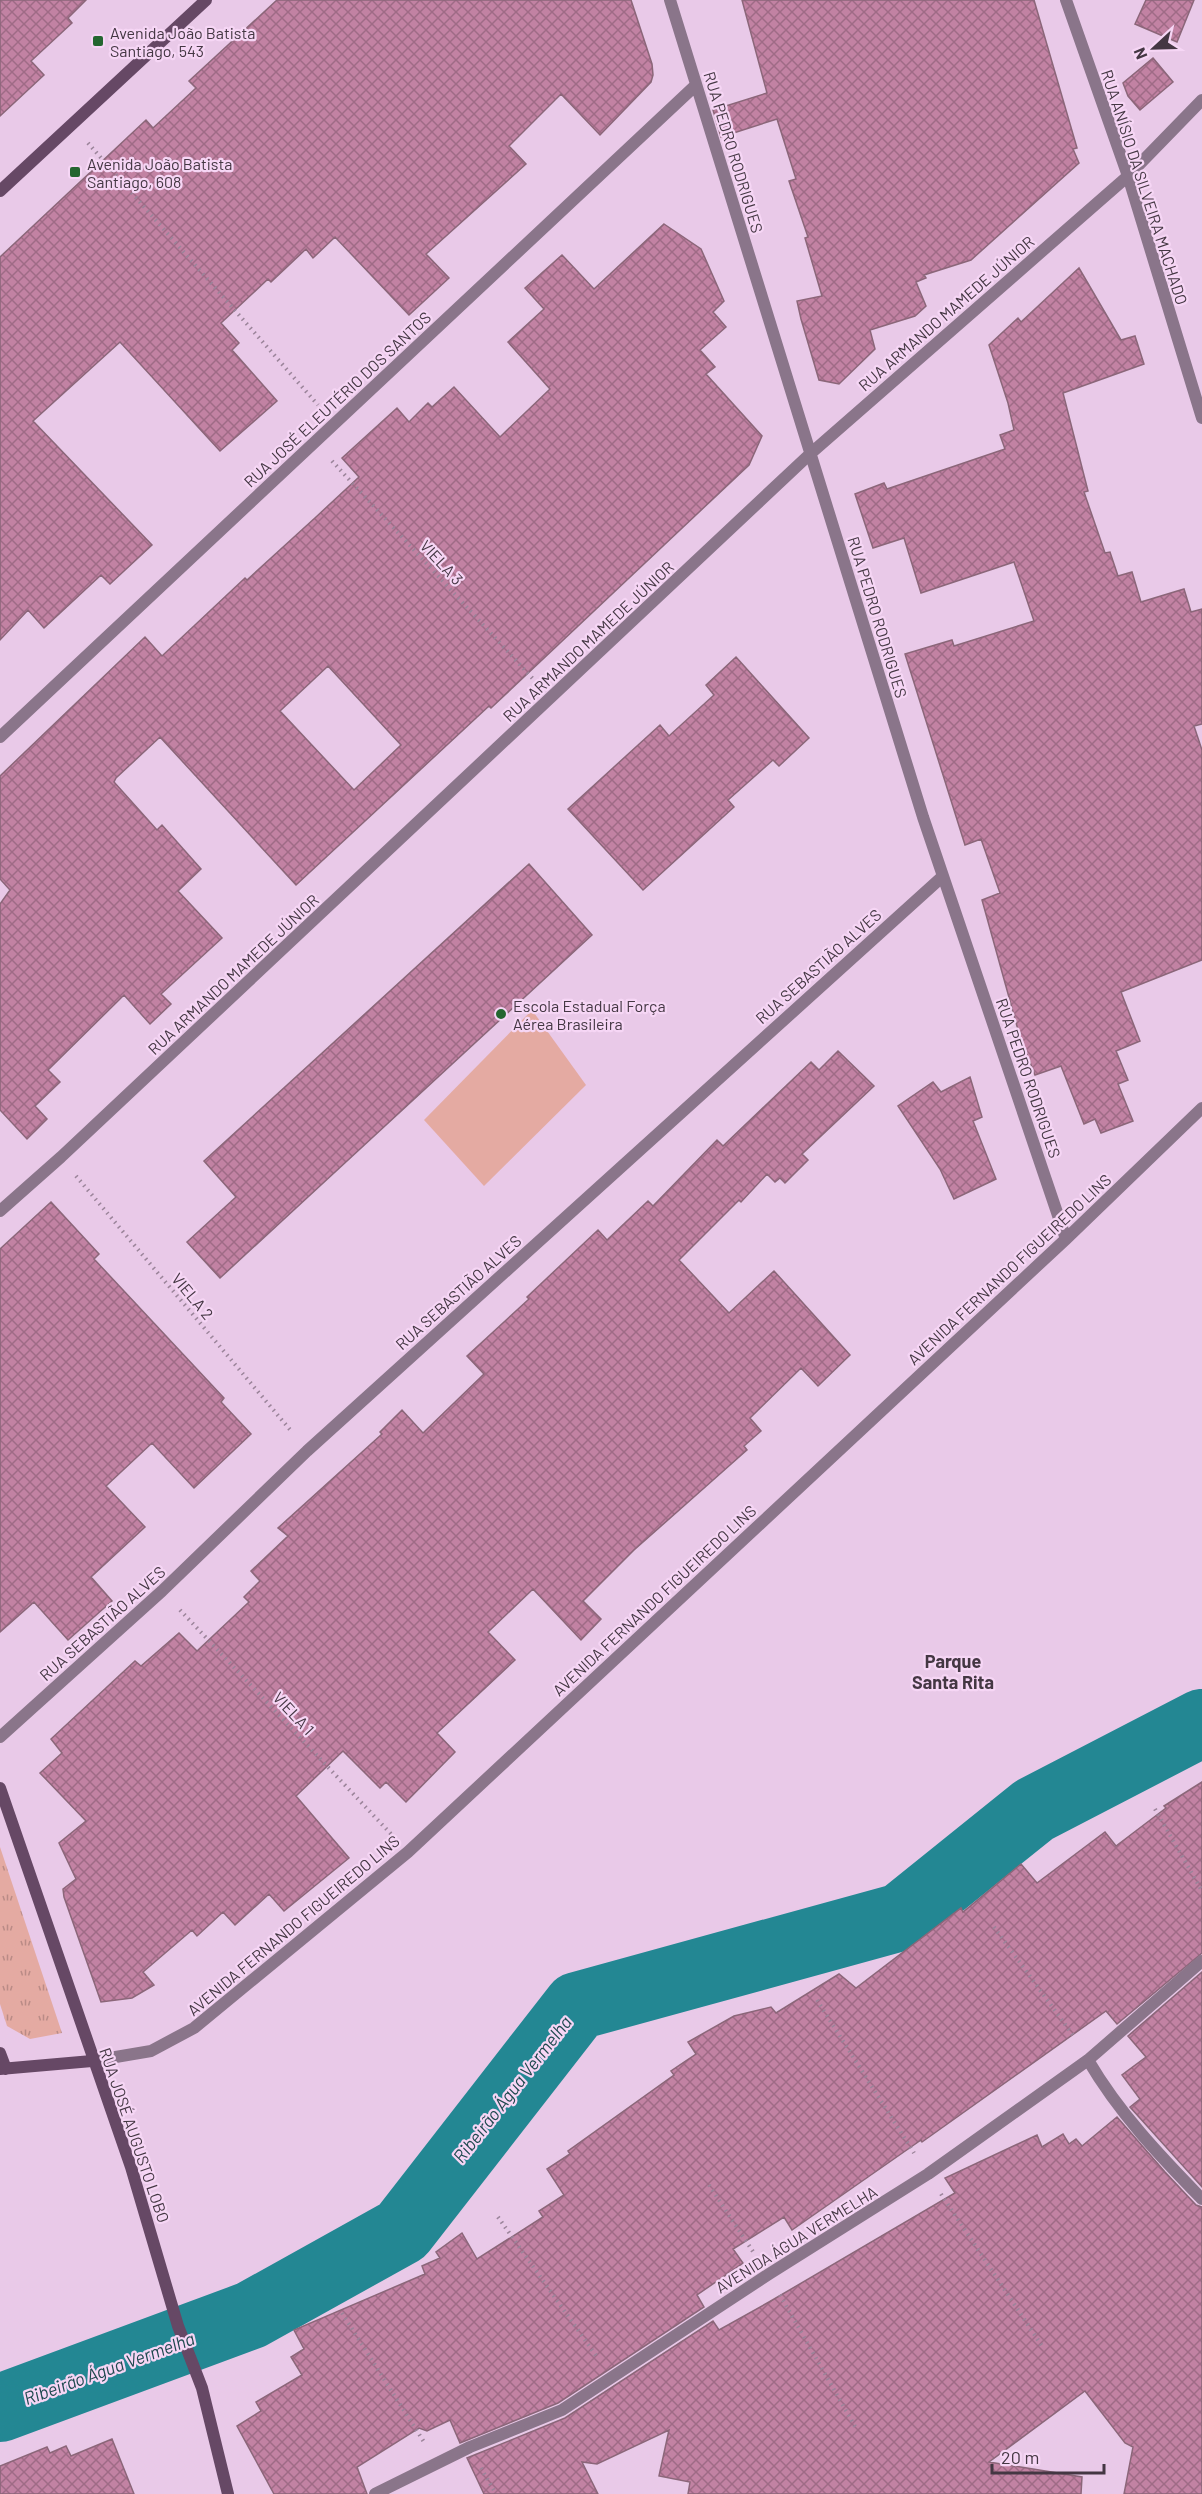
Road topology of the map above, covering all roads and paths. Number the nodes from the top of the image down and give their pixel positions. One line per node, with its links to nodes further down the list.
1 (206, 0): 6 (street)
2 (670, 0): 4 (street, RUA PEDRO RODRIGUES)
3 (1066, 0): 7 (street, RUA ANÍSIO DA SILVEIRA MACHADO)
4 (696, 85): 10 (street, RUA JOSÉ ELEUTÉRIO DOS SANTOS); 12 (street, RUA PEDRO RODRIGUES)
5 (1202, 100): 7 (street, RUA ARMANDO MAMEDE JÚNIOR)
6 (73, 126): 8 (street); 10 (path)
7 (1128, 176): 9 (street, RUA ANÍSIO DA SILVEIRA MACHADO); 12 (street, RUA ARMANDO MAMEDE JÚNIOR)
8 (0, 191)
9 (1202, 418)
10 (335, 424): 11 (street, RUA JOSÉ ELEUTÉRIO DOS SANTOS)
11 (315, 442): 13 (path, VIELA 3); 14 (street, RUA JOSÉ ELEUTÉRIO DOS SANTOS)
12 (810, 454): 13 (street, RUA ARMANDO MAMEDE JÚNIOR); 15 (street, RUA PEDRO RODRIGUES)
13 (551, 699): 17 (street, RUA ARMANDO MAMEDE JÚNIOR)
14 (0, 737)
15 (942, 877): 19 (street, RUA PEDRO RODRIGUES); 20 (street, RUA SEBASTIÃO ALVES)
16 (1202, 1108): 19 (street, AVENIDA FERNANDO FIGUEIREDO LINS)
17 (61, 1157): 18 (street, RUA ARMANDO MAMEDE JÚNIOR); 20 (path, VIELA 2)
18 (0, 1211)
19 (1066, 1239): 25 (street, AVENIDA FERNANDO FIGUEIREDO LINS)
20 (308, 1450): 21 (street, RUA SEBASTIÃO ALVES)
21 (162, 1591): 22 (street, RUA SEBASTIÃO ALVES); 25 (path, VIELA 1)
22 (0, 1737)
23 (0, 1788): 31 (street, RUA JOSÉ AUGUSTO LOBO)
24 (1155, 1809): 26 (path)
25 (408, 1852): 31 (street, AVENIDA FERNANDO FIGUEIREDO LINS)
26 (1202, 1891)
27 (994, 1927): 30 (path)
28 (1202, 1961): 30 (street, AVENIDA ÁGUA VERMELHA)
29 (0, 2053): 32 (street)
30 (1088, 2060): 34 (street); 36 (street, AVENIDA ÁGUA VERMELHA)
31 (92, 2061): 32 (street); 41 (street, RUA JOSÉ AUGUSTO LOBO)
32 (3, 2069)
33 (710, 2185): 36 (path)
34 (1202, 2199)
35 (498, 2217): 38 (path)
36 (768, 2274): 38 (street, AVENIDA ÁGUA VERMELHA); 39 (path)
37 (342, 2313): 40 (path)
38 (612, 2377): 40 (street, AVENIDA ÁGUA VERMELHA)
39 (857, 2430)
40 (437, 2463): 42 (street, AVENIDA ÁGUA VERMELHA)
41 (228, 2494)
42 (375, 2494)

